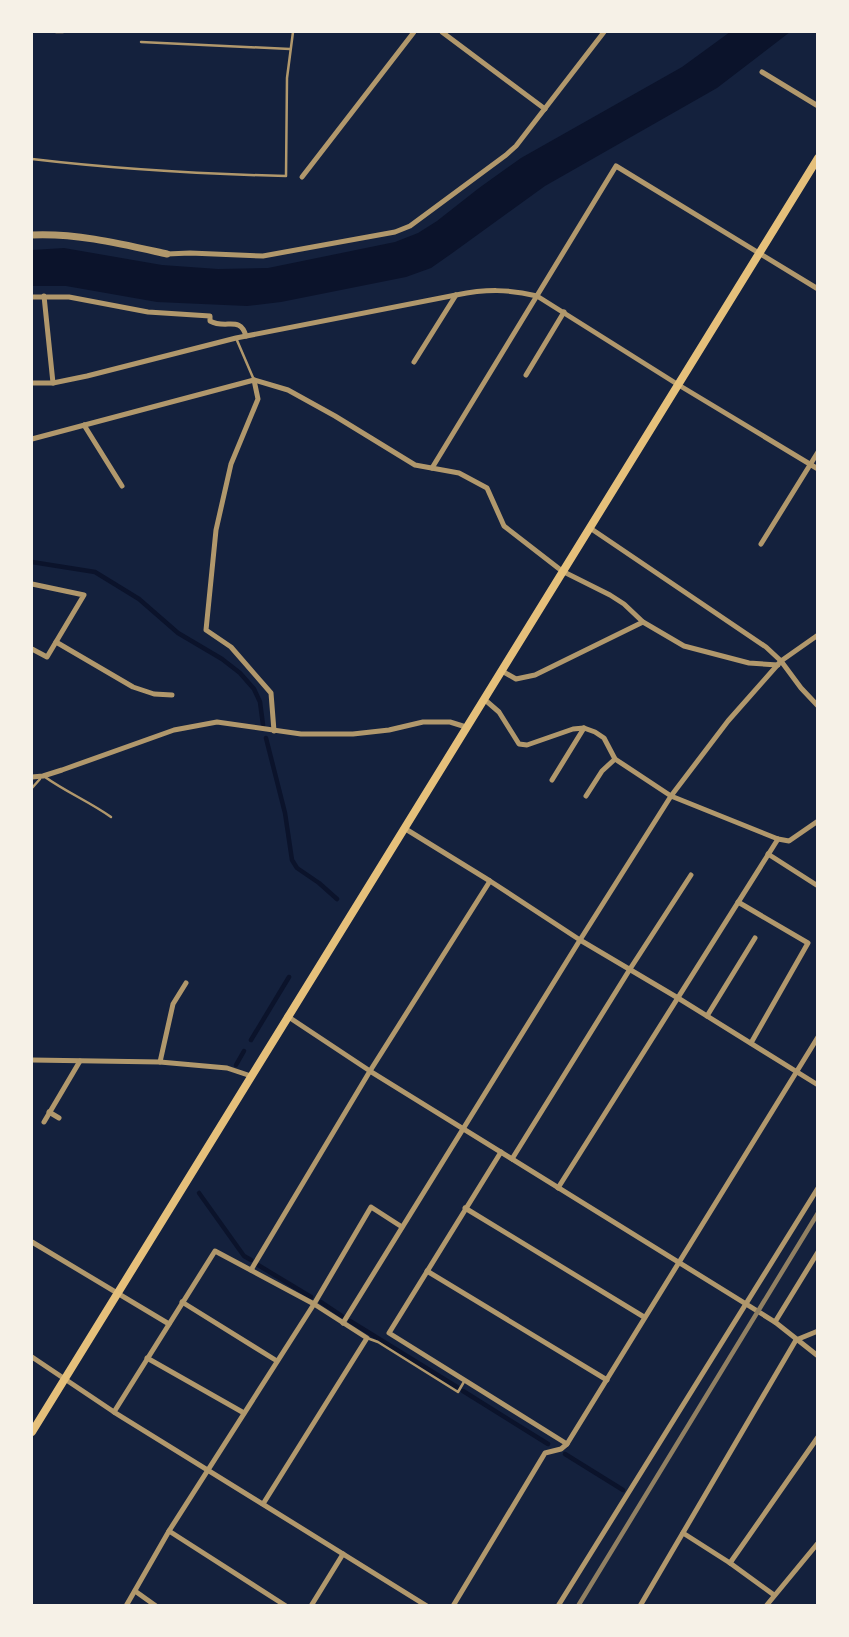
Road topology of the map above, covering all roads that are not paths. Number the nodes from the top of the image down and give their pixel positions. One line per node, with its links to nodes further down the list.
1 (56, 32): 2 (lane)
2 (63, 32)
3 (293, 32): 8 (lane)
4 (414, 32): 14 (street)
5 (442, 32): 11 (street)
6 (604, 32): 11 (street)
7 (141, 42): 8 (lane)
8 (290, 49): 13 (lane)
9 (762, 72): 10 (street)
10 (817, 106)
11 (545, 109): 17 (street)
12 (817, 158): 16 (main road)
13 (32, 159)
14 (302, 177)
15 (32, 235): 17 (street)
16 (758, 252): 18 (street); 21 (street); 31 (main road)
17 (167, 254)
18 (817, 289)
19 (456, 295): 21 (street); 24 (street); 26 (street)
20 (44, 296): 22 (street); 24 (street); 30 (street)
21 (537, 296): 23 (street); 36 (street)
22 (32, 297)
23 (564, 312): 27 (street); 31 (street)
24 (246, 336): 25 (street)
25 (236, 338): 28 (lane); 30 (street)
26 (414, 362)
27 (526, 375)
28 (254, 380): 32 (street); 36 (street); 54 (street)
29 (32, 383): 30 (street)
30 (53, 383)
31 (677, 384): 35 (street); 39 (main road)
32 (84, 425): 33 (street); 38 (street)
33 (32, 439)
34 (817, 452): 35 (street)
35 (810, 465): 37 (street); 40 (street)
36 (432, 468): 41 (street)
37 (817, 469)
38 (122, 486)
39 (589, 527): 41 (main road); 47 (street)
40 (761, 544)
41 (562, 571): 43 (street); 48 (main road)
42 (32, 584): 45 (street)
43 (643, 622): 47 (street); 48 (street)
44 (817, 635): 47 (street)
45 (56, 642): 46 (street); 49 (street)
46 (32, 649)
47 (780, 663): 51 (street); 63 (street)
48 (502, 671): 50 (main road)
49 (172, 695)
50 (484, 699): 52 (main road); 53 (street)
51 (817, 706)
52 (466, 727): 54 (street); 66 (main road)
53 (584, 728): 55 (street); 58 (street)
54 (274, 731): 56 (street)
55 (615, 759): 59 (street); 63 (street)
56 (43, 776): 57 (street); 60 (lane); 64 (lane)
57 (32, 777)
58 (552, 780)
59 (592, 787): 61 (street); 62 (street)
60 (32, 788)
61 (601, 793)
62 (586, 796)
63 (671, 796): 67 (street); 74 (street)
64 (111, 817)
65 (817, 821): 67 (street)
66 (403, 828): 70 (street); 78 (main road)
67 (778, 839): 68 (street)
68 (768, 854): 71 (street); 72 (street)
69 (691, 875): 75 (street)
70 (490, 881): 74 (street); 85 (street)
71 (817, 886)
72 (738, 902): 77 (street); 81 (street)
73 (755, 938): 79 (street)
74 (580, 940): 75 (street); 92 (street)
75 (630, 969): 77 (street); 94 (street)
76 (186, 983): 84 (street)
77 (678, 998): 79 (street); 95 (street)
78 (287, 1016): 85 (street); 87 (main road)
79 (707, 1016): 81 (street)
80 (817, 1037): 86 (street)
81 (751, 1043): 86 (street)
82 (32, 1060): 83 (street)
83 (79, 1061): 84 (street); 89 (street)
84 (160, 1062): 87 (street)
85 (370, 1071): 92 (street); 102 (street)
86 (796, 1071): 88 (street); 101 (street)
87 (251, 1076): 104 (main road)
88 (817, 1085)
89 (50, 1112): 90 (street); 91 (street)
90 (59, 1118)
91 (44, 1122)
92 (463, 1129): 93 (street); 98 (street)
93 (501, 1152): 94 (street); 97 (street)
94 (512, 1159): 95 (street)
95 (558, 1188): 101 (street)
96 (817, 1188): 107 (street)
97 (466, 1208): 103 (street); 108 (street)
98 (402, 1227): 106 (street); 110 (street)
99 (32, 1242): 104 (street)
100 (817, 1252): 109 (street)
101 (680, 1263): 107 (street); 108 (street)
102 (251, 1270): 105 (street); 106 (street)
103 (427, 1271): 120 (street); 121 (street)
104 (118, 1292): 111 (street); 119 (main road)
105 (182, 1302): 111 (street); 118 (street)
106 (314, 1304): 110 (street); 118 (street)
107 (747, 1304): 109 (street); 142 (street)
108 (644, 1317): 121 (street)
109 (775, 1321): 114 (street)
110 (343, 1323): 113 (street)
111 (169, 1324): 117 (street)
112 (817, 1331): 114 (street)
113 (367, 1338): 120 (lane); 128 (street)
114 (796, 1339): 115 (street); 130 (street)
115 (817, 1356)
116 (32, 1357): 119 (street)
117 (147, 1358): 122 (street); 123 (street)
118 (277, 1361): 123 (street)
119 (64, 1380): 122 (street); 124 (main road)
120 (465, 1380): 126 (street)
121 (607, 1380): 126 (street)
122 (114, 1412): 127 (street)
123 (244, 1413): 127 (street)
124 (32, 1432)
125 (817, 1437): 133 (street)
126 (567, 1444): 141 (street)
127 (208, 1469): 128 (street); 129 (street)
128 (264, 1504): 132 (street)
129 (169, 1531): 134 (street); 138 (street)
130 (683, 1533): 133 (street); 143 (street)
131 (817, 1543): 135 (street)
132 (344, 1554): 139 (street); 140 (street)
133 (730, 1563): 135 (street)
134 (135, 1591): 136 (street); 137 (street)
135 (774, 1595): 144 (street)
136 (126, 1605)
137 (156, 1605)
138 (286, 1605)
139 (311, 1605)
140 (426, 1605)
141 (453, 1605)
142 (558, 1605)
143 (640, 1605)
144 (766, 1605)

